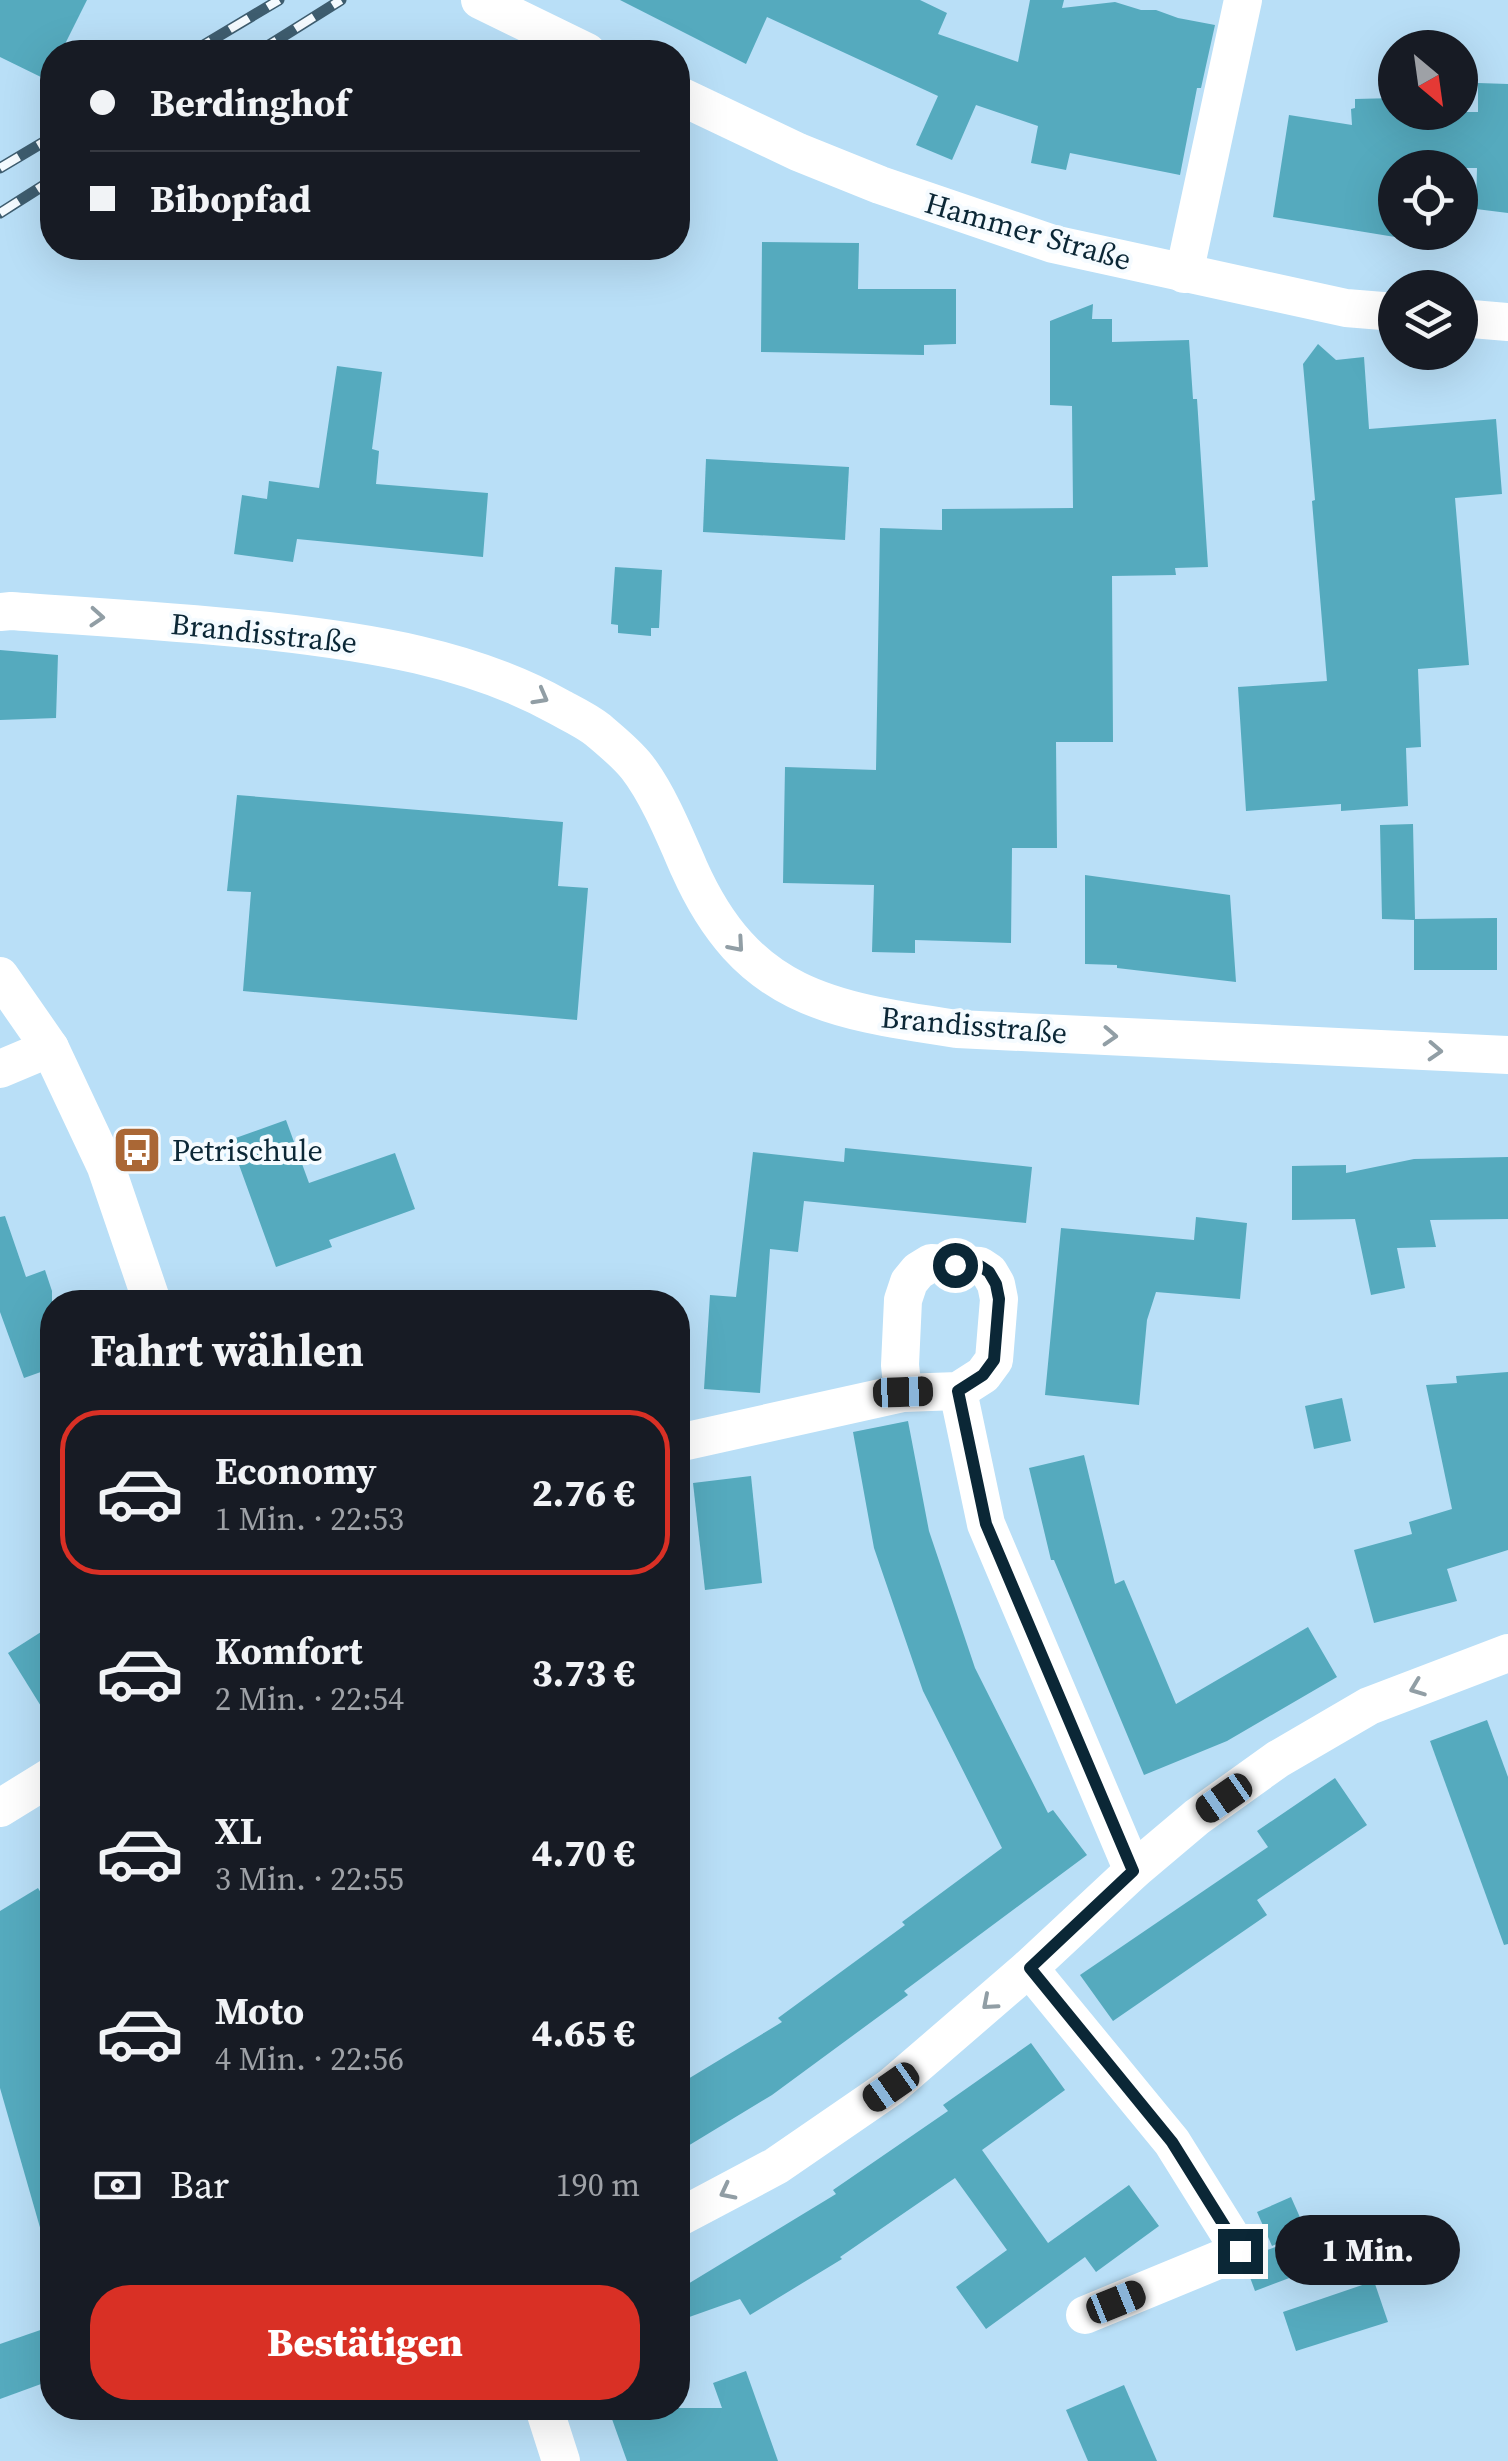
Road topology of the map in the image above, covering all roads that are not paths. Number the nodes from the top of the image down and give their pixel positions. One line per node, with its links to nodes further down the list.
1 (480, 0): 3 (street)
2 (1243, 0): 5 (street)
3 (562, 40)
4 (690, 101): 5 (street, Hammer Straße)
5 (1184, 274): 6 (street, Hammer Straße)
6 (1378, 311)
7 (1478, 320): 8 (street)
8 (1508, 322)
9 (0, 612): 12 (street, Brandisstraße, one-way to 12)
10 (0, 976): 11 (street)
11 (50, 1048): 13 (street); 14 (street)
12 (1508, 1055)
13 (0, 1069)
14 (148, 1290)
15 (958, 1391): 16 (street); 16 (street); 21 (street)
16 (903, 1392): 17 (street)
17 (690, 1440)
18 (1508, 1653): 21 (street, one-way to 21)
19 (40, 1783): 20 (street)
20 (0, 1808)
21 (1133, 1871): 22 (street)
22 (1030, 1968): 23 (street, one-way to 23); 24 (street)
23 (690, 2212)
24 (1085, 2314)
25 (548, 2420): 26 (street)
26 (561, 2461)

